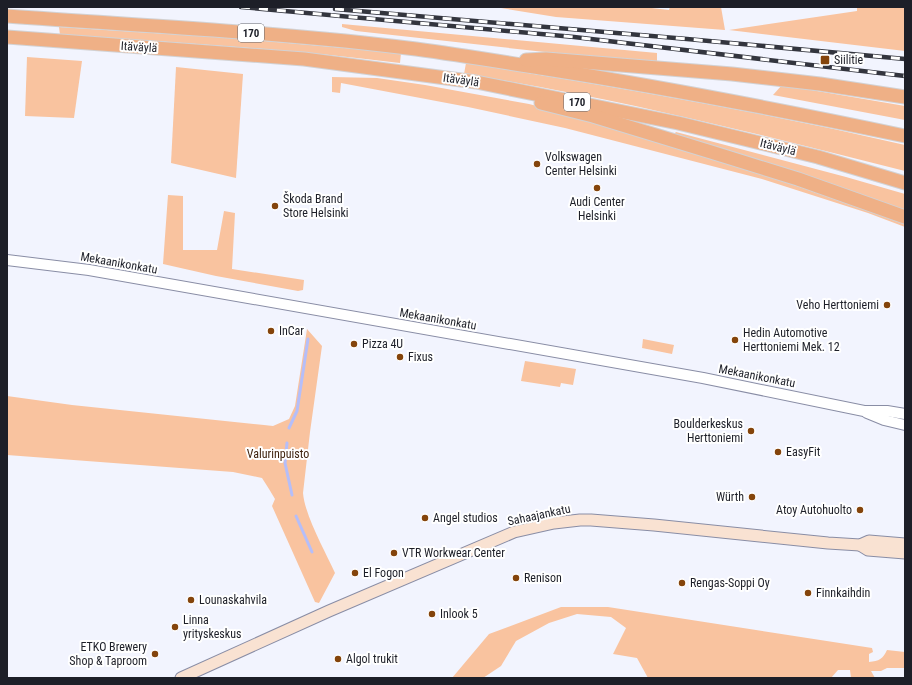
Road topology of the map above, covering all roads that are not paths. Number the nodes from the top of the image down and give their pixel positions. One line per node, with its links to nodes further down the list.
1 (7, 16): 3 (highway, Itäväylä / 170)
2 (7, 38): 4 (highway, Itäväylä / 170)
3 (495, 61): 5 (highway); 6 (highway, Itäväylä / 170)
4 (476, 82): 7 (highway, Itäväylä / 170); 8 (highway)
5 (905, 97)
6 (902, 135)
7 (905, 183)
8 (905, 216)
9 (7, 260): 10 (street, Mekaanikonkatu)
10 (864, 411): 11 (street, Mekaanikonkatu); 12 (street, Mekaanikonkatu)
11 (905, 414)
12 (905, 425)
13 (905, 544): 14 (main road, Sahaajankatu)
14 (860, 545): 15 (main road, Sahaajankatu); 16 (main road, Sahaajankatu)
15 (905, 553)
16 (181, 678)

